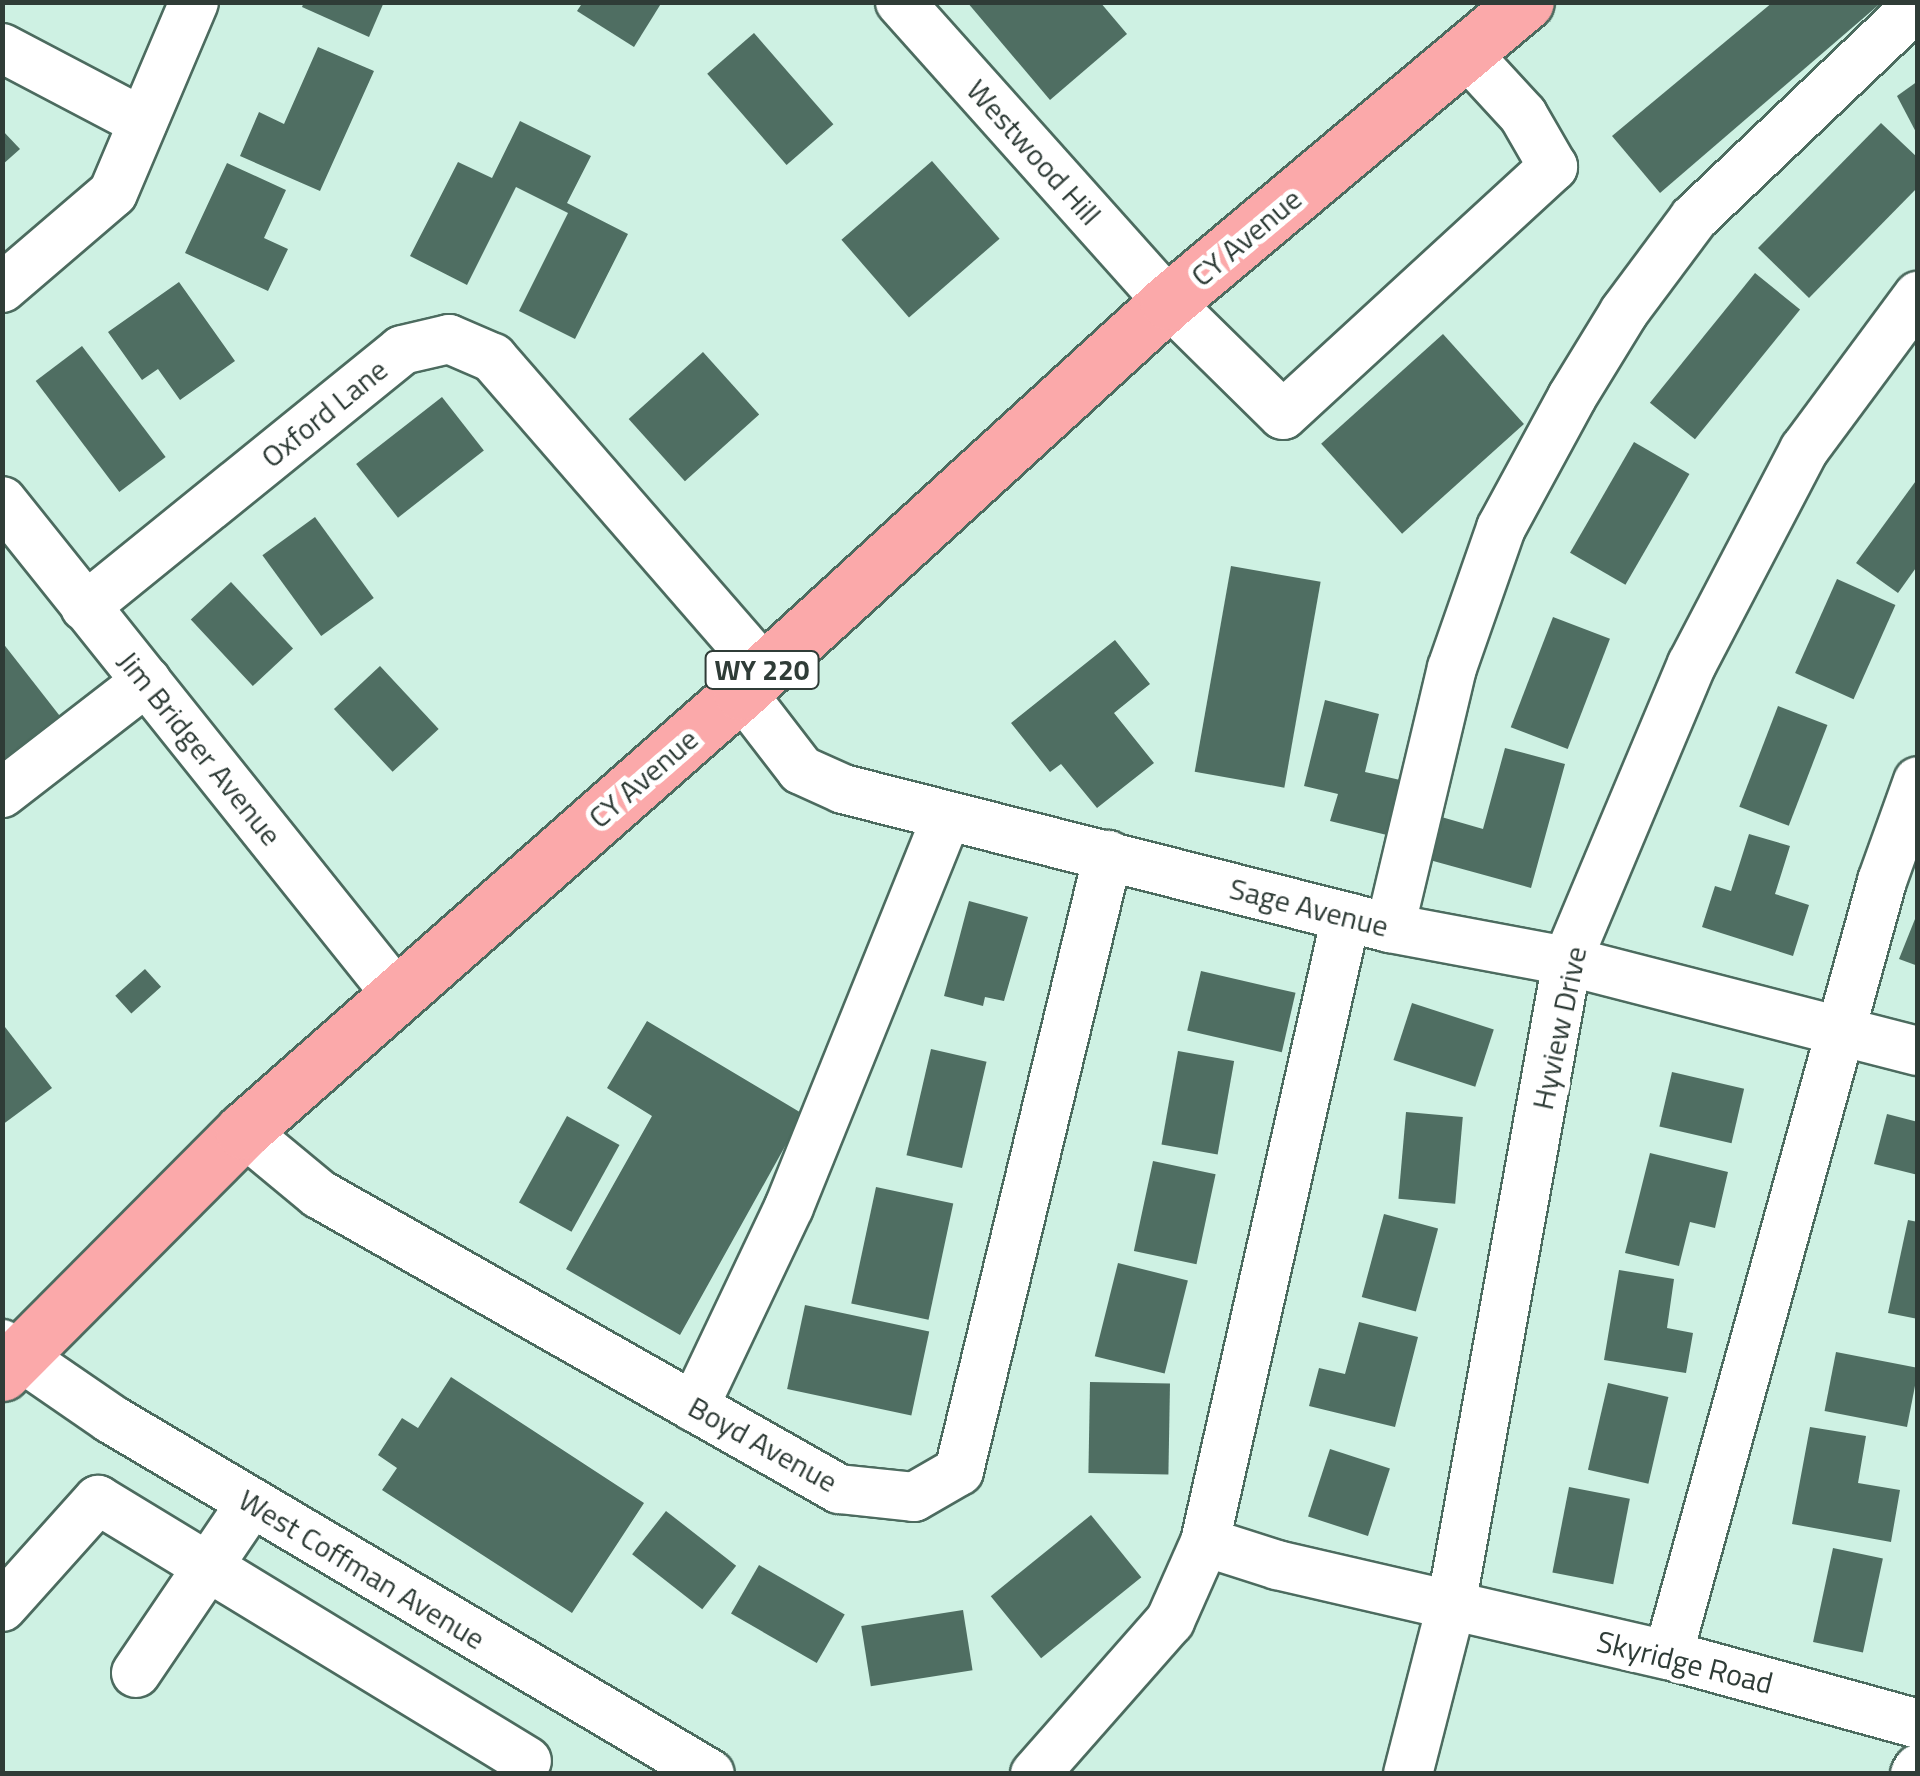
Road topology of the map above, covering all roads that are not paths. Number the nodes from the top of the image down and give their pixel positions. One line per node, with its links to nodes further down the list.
1 (194, 2): 7 (street)
2 (900, 2): 10 (street, Westwood Hill)
3 (1526, 2): 6 (main road, CY Avenue / WY 220)
4 (1918, 6): 19 (street)
5 (2, 48): 7 (street)
6 (1467, 54): 10 (main road, CY Avenue / WY 220); 10 (street, Westwood Hill)
7 (143, 122): 8 (street)
8 (2, 288)
9 (1918, 296): 20 (street, Hyview Drive)
10 (1168, 302): 13 (main road, CY Avenue / WY 220)
11 (2, 501): 12 (street, Jim Bridger Avenue)
12 (85, 607): 13 (street, Oxford Lane); 14 (street, Jim Bridger Avenue)
13 (752, 680): 17 (street, Sage Avenue); 21 (main road, CY Avenue / WY 220)
14 (147, 682): 16 (street); 21 (street, Jim Bridger Avenue)
15 (1918, 780): 22 (street)
16 (2, 793)
17 (946, 819): 18 (street, Sage Avenue); 26 (street)
18 (1108, 856): 19 (street, Sage Avenue); 26 (street, Boyd Avenue)
19 (1368, 922): 20 (street, Sage Avenue); 28 (street)
20 (1567, 961): 22 (street, Sage Avenue); 30 (street, Hyview Drive)
21 (397, 995): 24 (main road, CY Avenue / WY 220)
22 (1840, 1031): 23 (street, Sage Avenue); 32 (street)
23 (1918, 1051)
24 (244, 1131): 25 (main road, CY Avenue / WY 220); 26 (street, Boyd Avenue)
25 (7, 1358): 27 (street, West Coffman Avenue)
26 (694, 1407)
27 (251, 1503): 29 (street); 36 (street, West Coffman Avenue)
28 (1205, 1542): 30 (street, Skyridge Road); 37 (street)
29 (208, 1564): 31 (street); 33 (street); 35 (street)
30 (1450, 1606): 32 (street, Skyridge Road); 38 (street, Hyview Drive)
31 (2, 1607)
32 (1668, 1655): 34 (street, Skyridge Road)
33 (136, 1673)
34 (1918, 1724)
35 (525, 1769)
36 (710, 1774)
37 (1036, 1774)
38 (1408, 1774)

